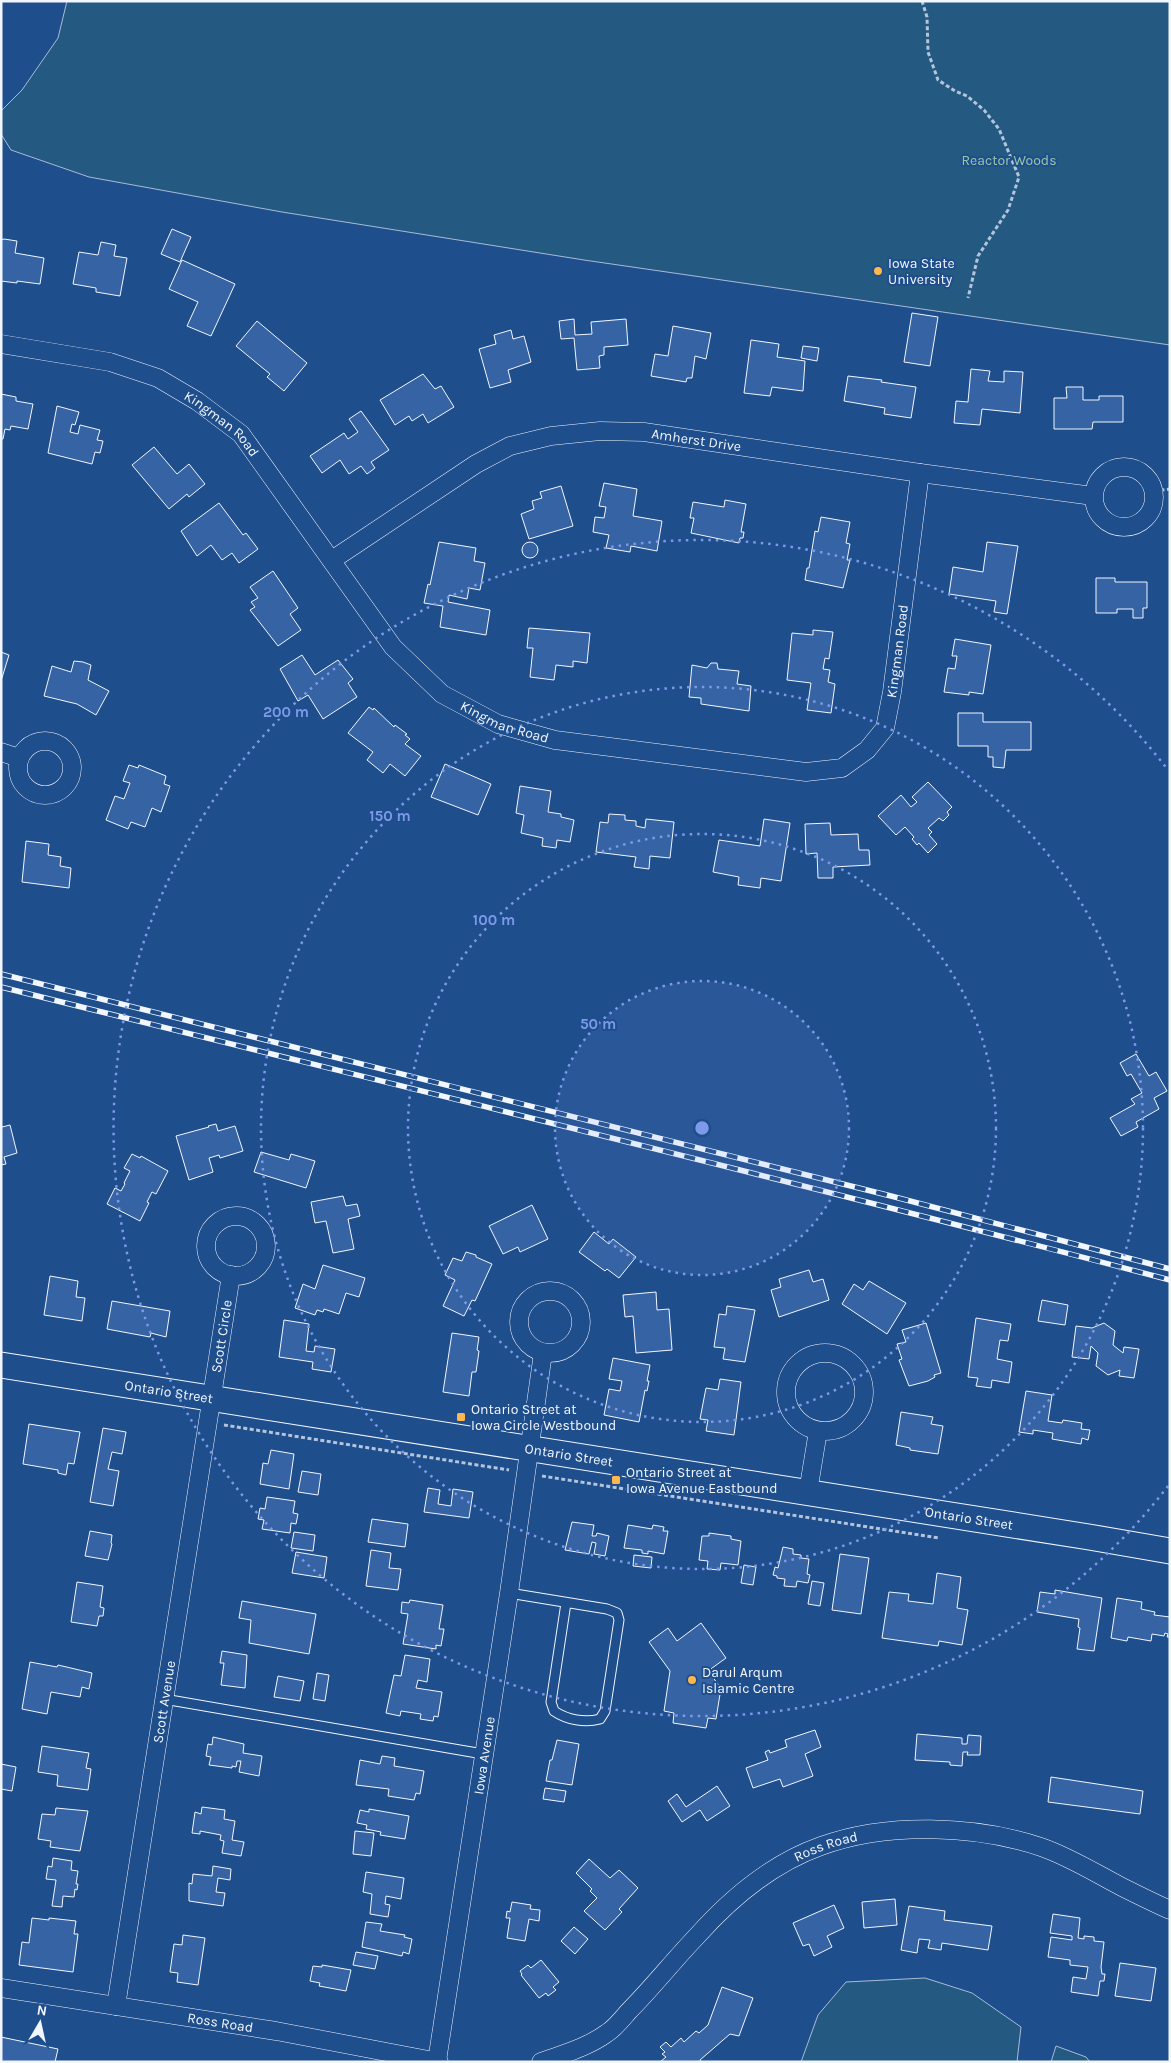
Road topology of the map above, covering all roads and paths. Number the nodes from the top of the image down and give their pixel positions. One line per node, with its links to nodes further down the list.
1 (922, 1): 2 (path)
2 (968, 298)
3 (1, 344): 7 (street, Kingman Road)
4 (920, 473): 6 (street, Amherst Drive); 7 (street, Amherst Drive); 7 (street, Kingman Road)
5 (1162, 490): 6 (street); 6 (street)
6 (1093, 496)
7 (332, 560)
8 (1, 752): 9 (street)
9 (19, 758)
10 (231, 1275): 13 (street, Scott Circle)
11 (543, 1352): 16 (street, Iowa Avenue)
12 (1, 1365): 13 (main road, Ontario Street)
13 (211, 1398): 16 (main road, Ontario Street); 26 (street, Scott Avenue)
14 (226, 1426): 17 (path)
15 (818, 1431): 15 (street); 19 (street)
16 (529, 1449): 19 (main road, Ontario Street); 24 (street, Iowa Avenue)
17 (506, 1470)
18 (542, 1476): 20 (path)
19 (808, 1492): 21 (main road, Ontario Street)
20 (944, 1539)
21 (1137, 1545): 22 (main road, Ontario Street); 23 (main road, Ontario Street)
22 (1170, 1546)
23 (1170, 1551)
24 (509, 1593): 25 (lane); 27 (street, Iowa Avenue)
25 (566, 1603): 25 (lane)
26 (164, 1699): 27 (lane); 30 (street, Scott Avenue)
27 (483, 1754): 31 (street, Iowa Avenue)
28 (1170, 1910): 32 (street, Ross Road)
29 (1, 1988): 30 (street, Ross Road)
30 (116, 2006): 31 (street, Ross Road)
31 (438, 2062)
32 (541, 2062)

